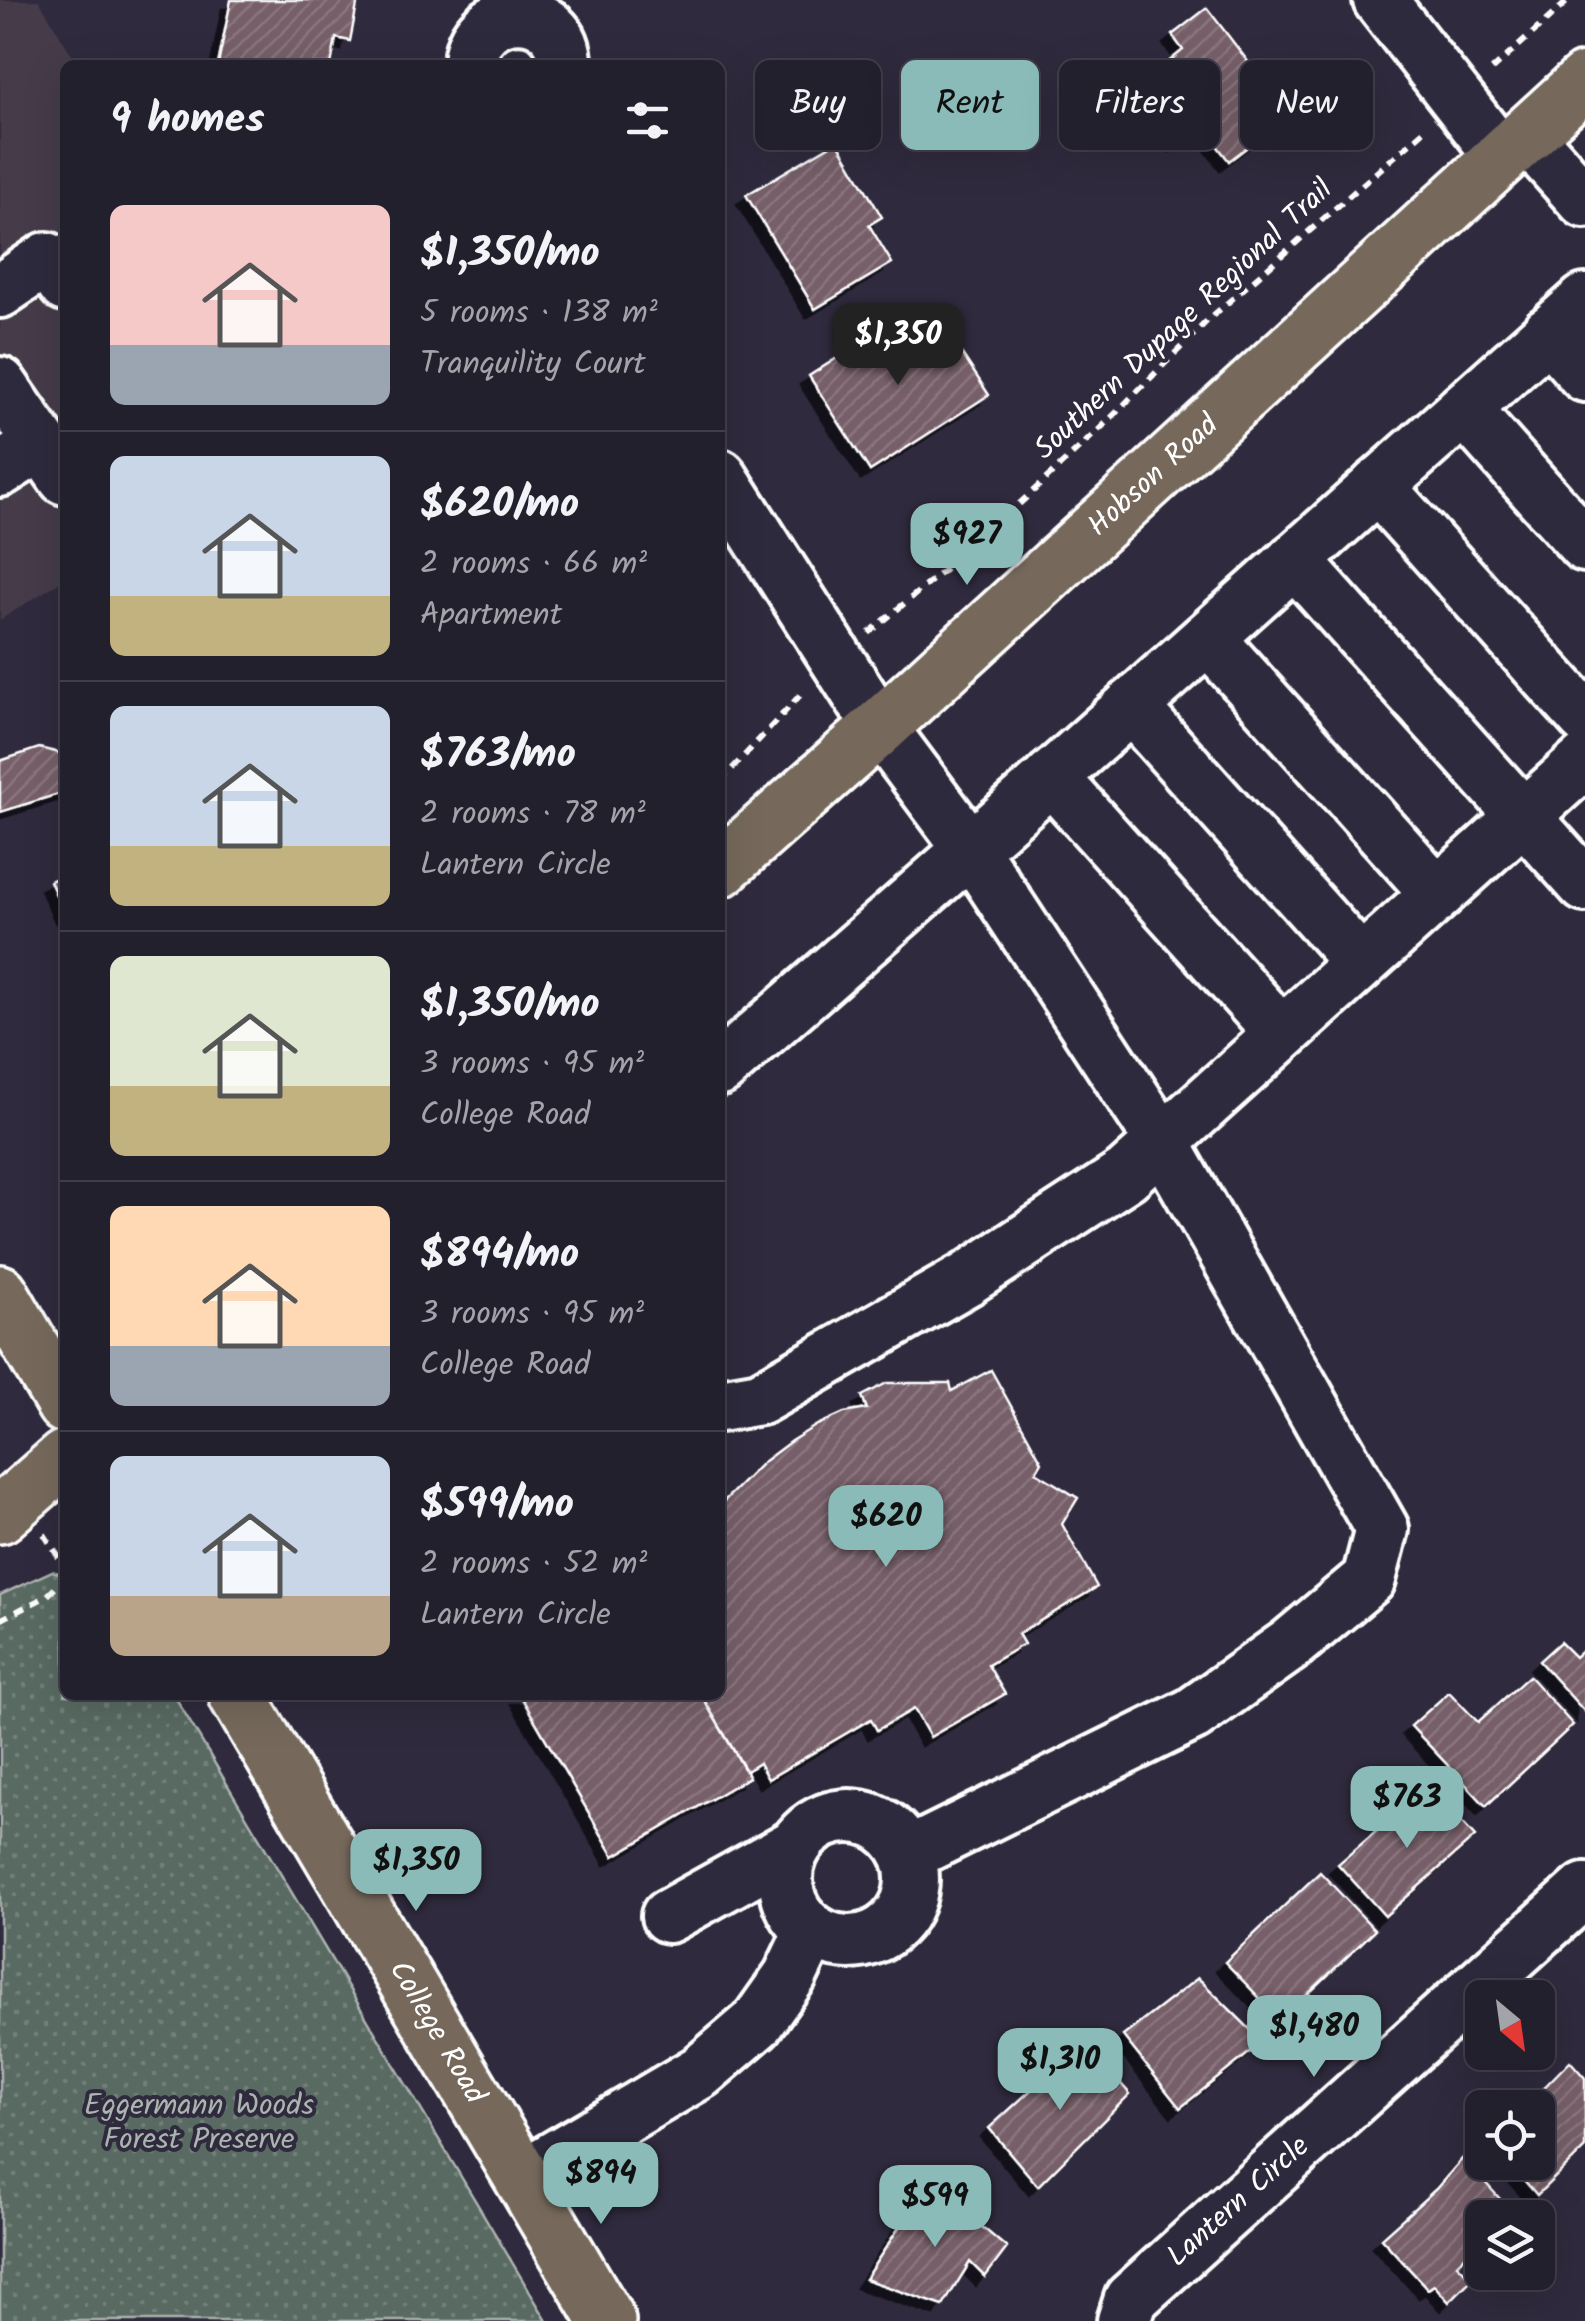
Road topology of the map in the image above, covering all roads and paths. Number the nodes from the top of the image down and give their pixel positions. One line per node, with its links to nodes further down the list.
1 (1380, 0): 8 (street)
2 (1569, 0): 5 (path)
3 (471, 60): 4 (street)
4 (564, 60)
5 (1499, 64)
6 (1585, 81): 8 (main road, Hobson Road)
7 (1434, 122): 21 (path, Southern Dupage Regional Trail)
8 (1514, 146): 9 (street); 26 (main road, Hobson Road)
9 (1585, 200)
10 (60, 278): 11 (street)
11 (0, 291)
12 (1567, 317): 13 (street); 15 (street)
13 (1585, 374)
14 (0, 384): 16 (street)
15 (1464, 410): 18 (street); 19 (street)
16 (35, 464)
17 (725, 484): 26 (street)
18 (1377, 486): 20 (street); 25 (street)
19 (1585, 545)
20 (1294, 560): 22 (street); 30 (street)
21 (874, 629)
22 (1208, 638): 24 (street); 34 (street)
23 (809, 686): 28 (path)
24 (1131, 706): 29 (street); 35 (street)
25 (1585, 718)
26 (880, 727): 31 (street); 32 (main road, Hobson Road)
27 (1585, 761): 30 (street)
28 (725, 777)
29 (1052, 777): 31 (street); 36 (street)
30 (1522, 816): 33 (street); 34 (street)
31 (972, 849): 37 (street); 38 (street)
32 (725, 865)
33 (1585, 885)
34 (1437, 893): 35 (street)
35 (1360, 962): 36 (street)
36 (1281, 1033): 38 (street)
37 (725, 1065)
38 (1162, 1141): 41 (street); 48 (street)
39 (0, 1293): 40 (main road)
40 (60, 1397)
41 (725, 1404)
42 (60, 1462): 43 (main road)
43 (0, 1515)
44 (60, 1583): 45 (path)
45 (0, 1620)
46 (240, 1700): 52 (main road, College Road)
47 (794, 1846): 48 (street); 50 (street); 51 (street)
48 (908, 1854): 51 (street)
49 (1585, 1890): 54 (street, Lantern Circle)
50 (668, 1916)
51 (812, 1930): 52 (street)
52 (522, 2176): 53 (main road, College Road)
53 (607, 2321)
54 (1124, 2321)

